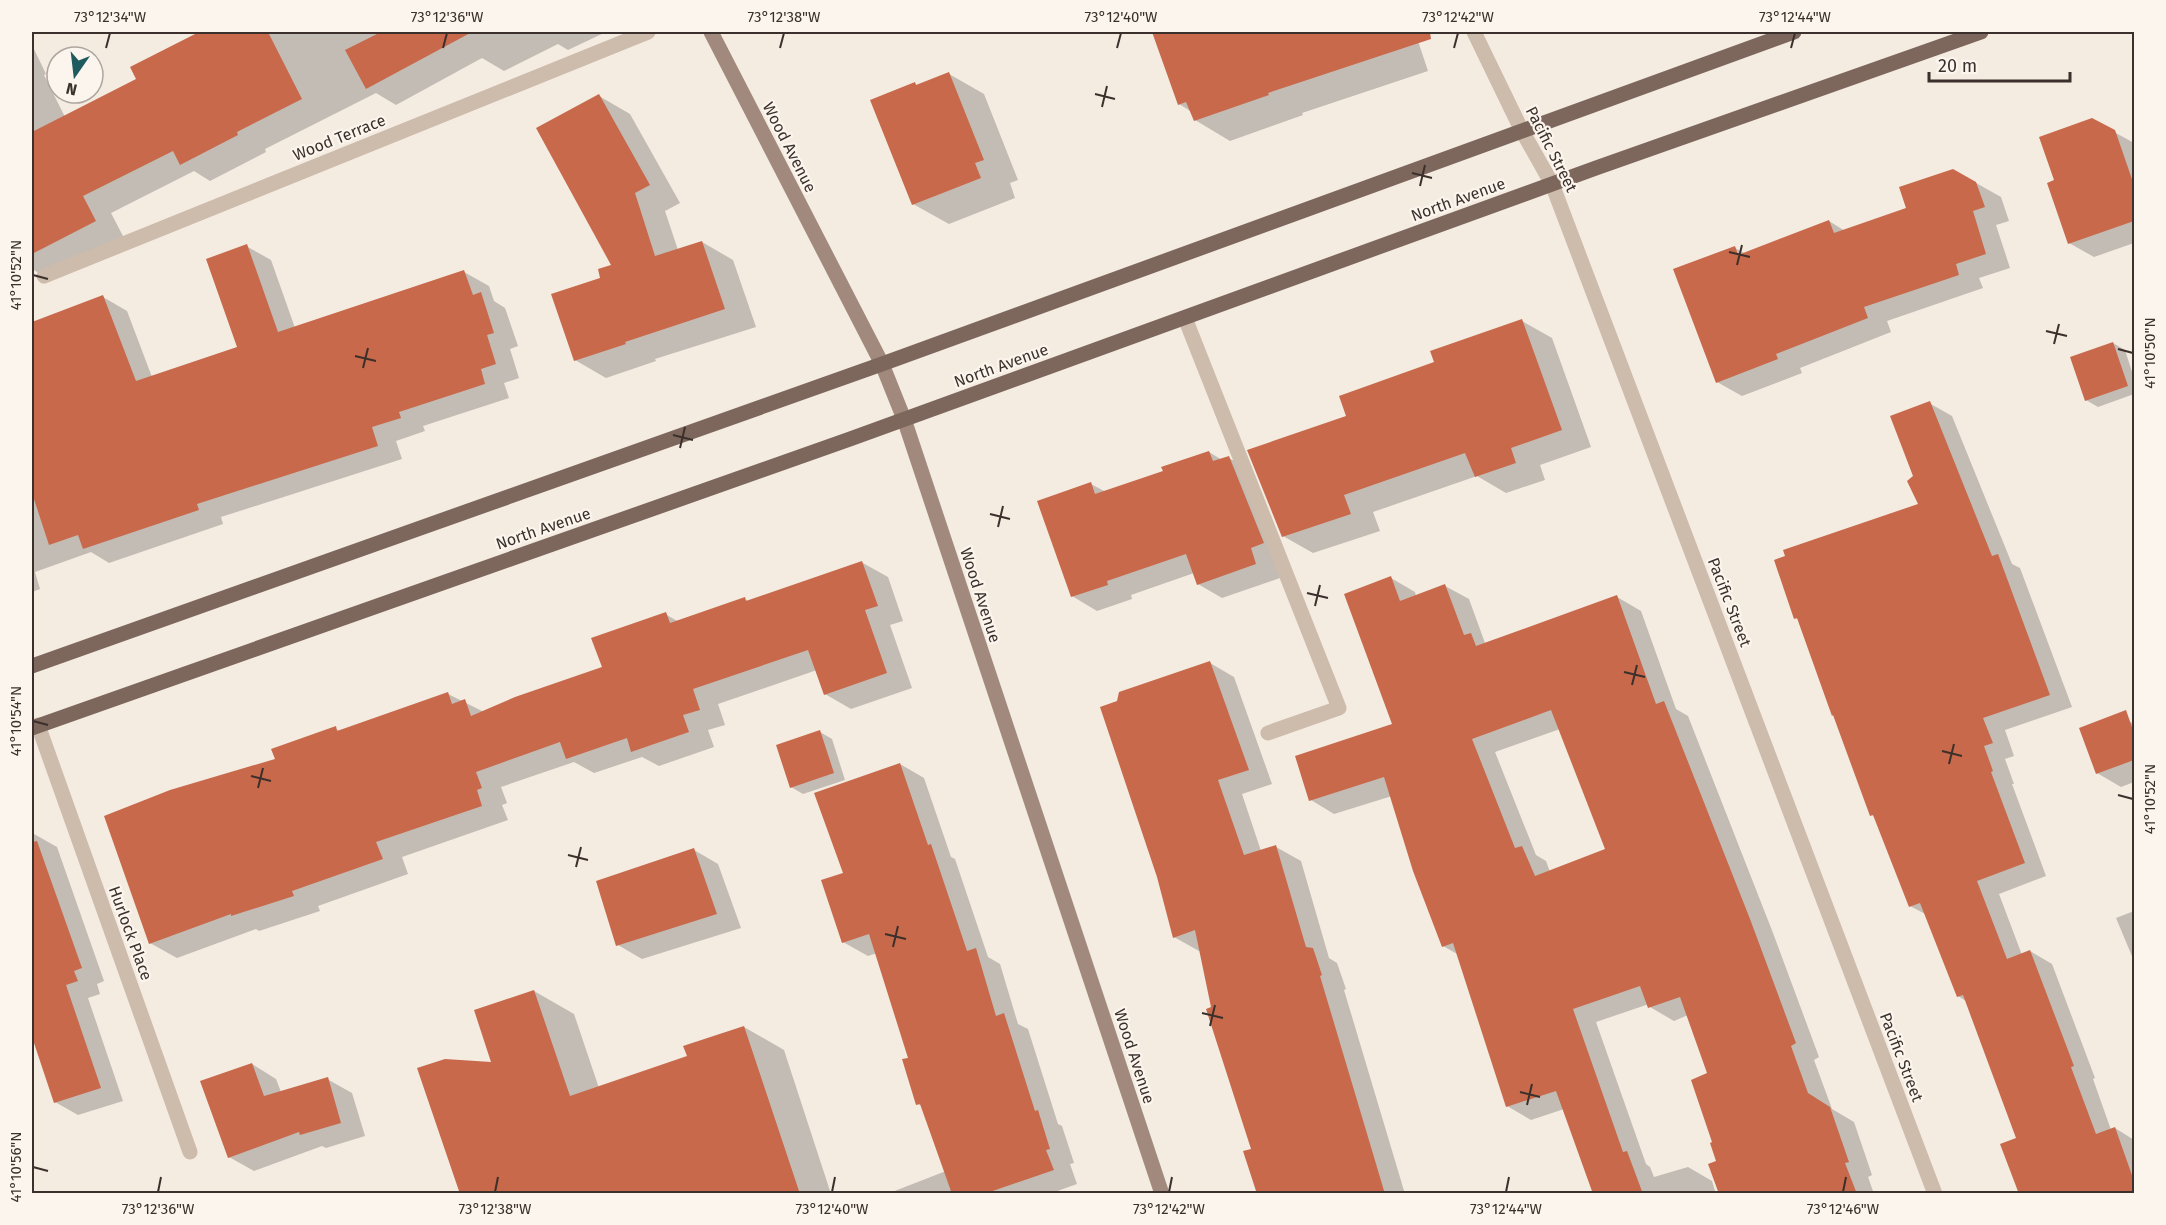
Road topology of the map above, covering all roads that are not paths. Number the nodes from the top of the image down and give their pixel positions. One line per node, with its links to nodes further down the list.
1 (648, 32): 8 (street, Wood Terrace)
2 (711, 32): 10 (street, Wood Avenue)
3 (1474, 32): 6 (street, Pacific Street)
4 (1794, 32): 6 (main road)
5 (1981, 32): 7 (main road, North Avenue)
6 (1521, 129): 7 (street, Pacific Street); 10 (main road)
7 (1552, 184): 9 (main road, North Avenue); 17 (street, Pacific Street)
8 (38, 278)
9 (1185, 318): 11 (main road, North Avenue); 14 (street)
10 (882, 364): 11 (street, Wood Avenue); 12 (main road)
11 (904, 419): 13 (main road, North Avenue); 16 (street, Wood Avenue)
12 (32, 666)
13 (35, 727): 15 (street, Hurlock Place)
14 (1268, 733)
15 (190, 1152)
16 (1162, 1194)
17 (1935, 1194)

